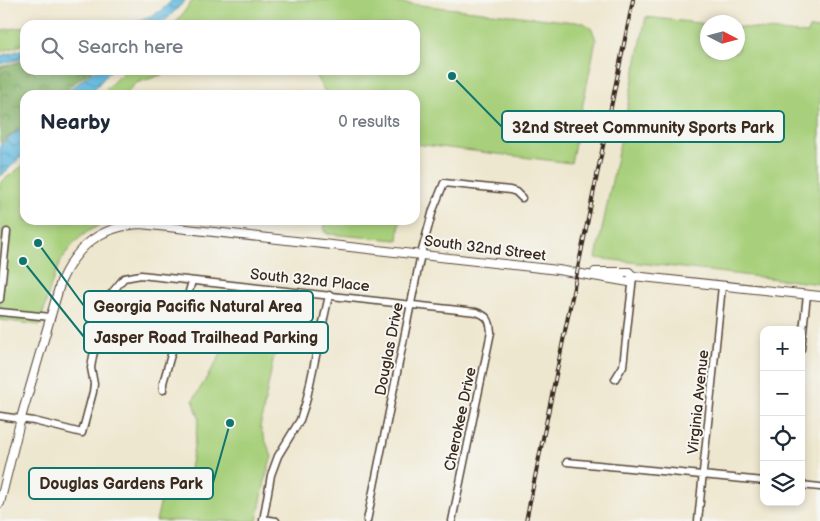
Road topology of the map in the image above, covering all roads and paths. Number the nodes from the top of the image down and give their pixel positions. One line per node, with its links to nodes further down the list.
1 (522, 198): 5 (street, Douglas Drive)
2 (127, 225): 15 (street, South 32nd Street)
3 (150, 225): 5 (street, South 32nd Street)
4 (7, 232): 12 (street)
5 (421, 254): 6 (street, South 32nd Street); 13 (street, Douglas Drive)
6 (633, 276): 8 (street, South 32nd Street); 18 (street)
7 (192, 281): 9 (street, South 32nd Place); 19 (street); 21 (street, South 32nd Place)
8 (722, 286): 10 (street, South 32nd Street); 23 (street, Virginia Avenue)
9 (329, 295): 13 (street, South 32nd Place); 28 (street)
10 (807, 295): 11 (street, South 32nd Street); 17 (street)
11 (820, 296)
12 (0, 299)
13 (411, 304): 16 (street, South 32nd Place); 30 (street, Douglas Drive)
14 (0, 312): 15 (street)
15 (52, 317): 21 (street)
16 (490, 321): 31 (street, Cherokee Drive)
17 (804, 326)
18 (615, 379)
19 (164, 390)
20 (0, 416): 21 (street)
21 (21, 418): 27 (street)
22 (567, 462): 23 (street)
23 (704, 476): 24 (street); 32 (street, Virginia Avenue)
24 (760, 481)
25 (805, 485): 26 (street)
26 (820, 487)
27 (0, 501)
28 (263, 520): 29 (street)
29 (276, 521)
30 (367, 521)
31 (452, 521)
32 (698, 521)

